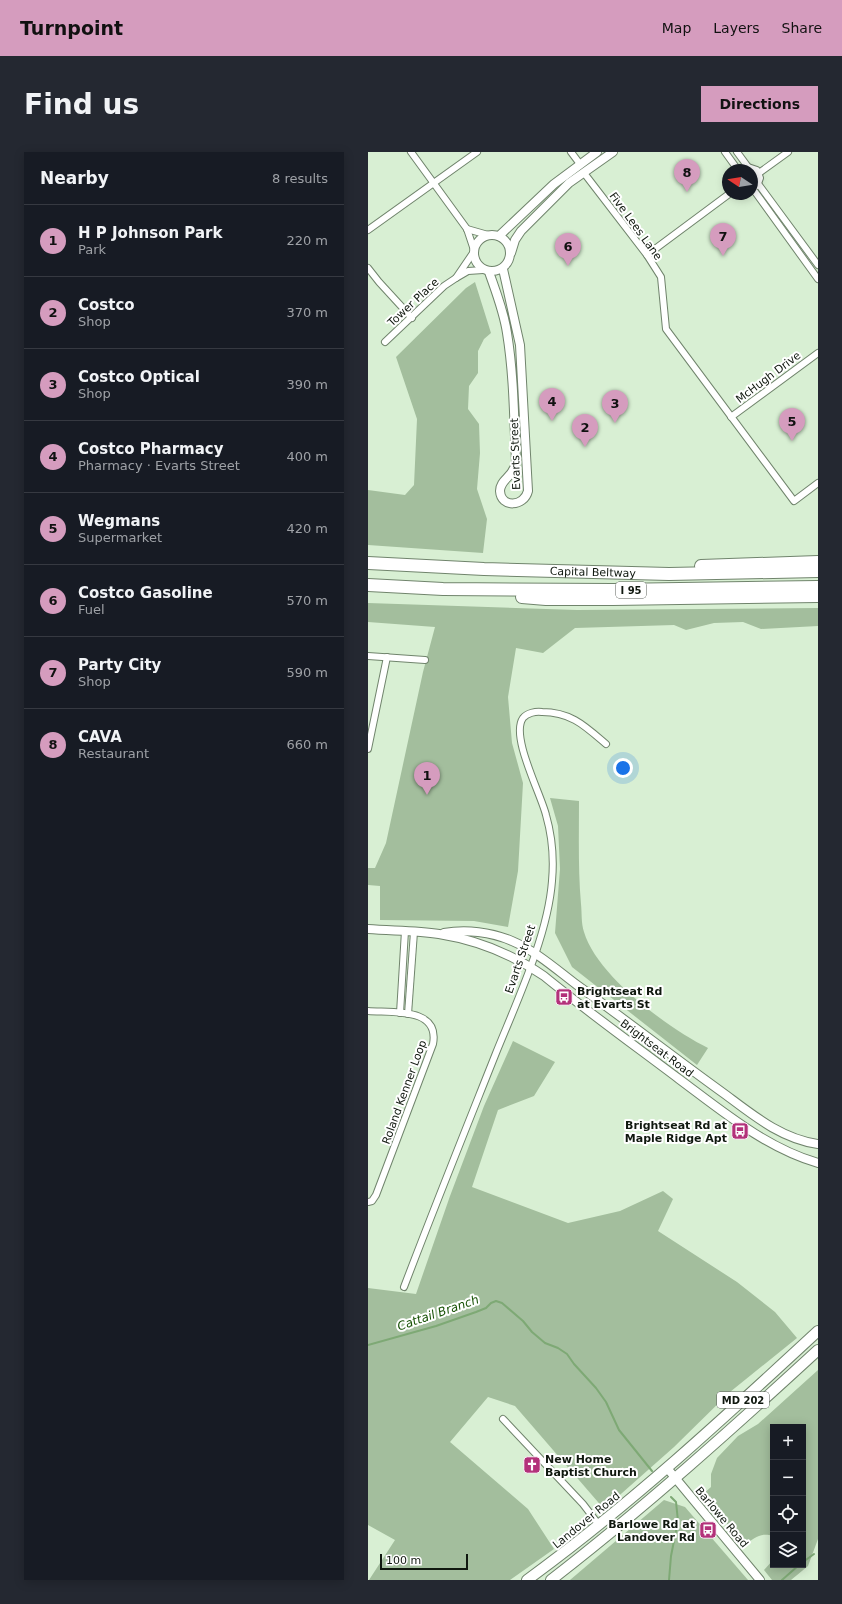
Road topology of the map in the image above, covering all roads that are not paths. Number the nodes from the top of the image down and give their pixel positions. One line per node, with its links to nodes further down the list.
1 (411, 152): 15 (street)
2 (477, 152): 15 (street)
3 (571, 152): 9 (street)
4 (597, 152): 9 (street)
5 (613, 152): 12 (street)
6 (725, 152): 10 (street)
7 (737, 152): 11 (street)
8 (788, 152): 13 (street)
9 (580, 164): 22 (street)
10 (734, 164)
11 (743, 164)
12 (584, 173): 24 (street); 25 (street, Five Lees Lane)
13 (759, 173): 14 (street)
14 (758, 182)
15 (434, 183): 19 (street); 20 (street)
16 (758, 191): 26 (street)
17 (758, 191): 31 (street)
18 (722, 199): 25 (street)
19 (368, 230)
20 (467, 230): 21 (street); 23 (street)
21 (488, 235): 22 (street); 23 (street)
22 (499, 236): 24 (street)
23 (474, 251): 29 (street); 30 (street, Tower Place)
24 (510, 253): 28 (street)
25 (647, 255): 35 (street, Five Lees Lane)
26 (818, 265)
27 (368, 268): 32 (street)
28 (503, 269): 29 (street); 29 (street, Evarts Street)
29 (486, 271): 30 (street, Tower Place)
30 (456, 278): 32 (street, Tower Place)
31 (818, 279)
32 (412, 318): 33 (street, Tower Place)
33 (385, 342)
34 (818, 353): 35 (street, McHugh Drive)
35 (731, 417): 36 (street, Five Lees Lane)
36 (818, 483)
37 (818, 562): 39 (highway)
38 (368, 563): 39 (highway, Capital Beltway / I 95)
39 (602, 571): 40 (highway, Capital Beltway / I 95)
40 (818, 571)
41 (368, 585): 43 (highway, Capital Beltway / I 95)
42 (818, 587): 43 (highway, Capital Beltway / I 95)
43 (443, 589): 44 (highway)
44 (818, 596)
45 (368, 656): 46 (street)
46 (387, 657): 47 (street); 49 (street)
47 (425, 660)
48 (606, 744): 53 (street, Evarts Street)
49 (368, 749)
50 (368, 929): 51 (street, Brightseat Road)
51 (410, 932): 52 (street, Brightseat Road); 56 (street); 57 (street)
52 (439, 934): 53 (street, Brightseat Road); 54 (street, Brightseat Road)
53 (534, 954): 54 (street, Evarts Street); 58 (street, Brightseat Road)
54 (530, 966): 59 (street, Brightseat Road); 61 (street, Evarts Street)
55 (368, 1011): 56 (street, Roland Kenner Loop)
56 (400, 1013): 57 (street, Roland Kenner Loop)
57 (408, 1014): 60 (street, Roland Kenner Loop)
58 (816, 1142)
59 (818, 1163)
60 (368, 1202)
61 (404, 1287)
62 (818, 1332): 65 (main road, Landover Road / MD 202)
63 (818, 1350): 66 (main road, MD 202)
64 (503, 1419): 67 (street)
65 (667, 1468): 66 (street, Barlowe Road); 67 (main road, Landover Road / MD 202)
66 (676, 1478): 69 (main road, MD 202); 70 (street, Barlowe Road)
67 (599, 1525): 68 (main road, Landover Road / MD 202)
68 (527, 1580)
69 (551, 1580)
70 (760, 1580)

